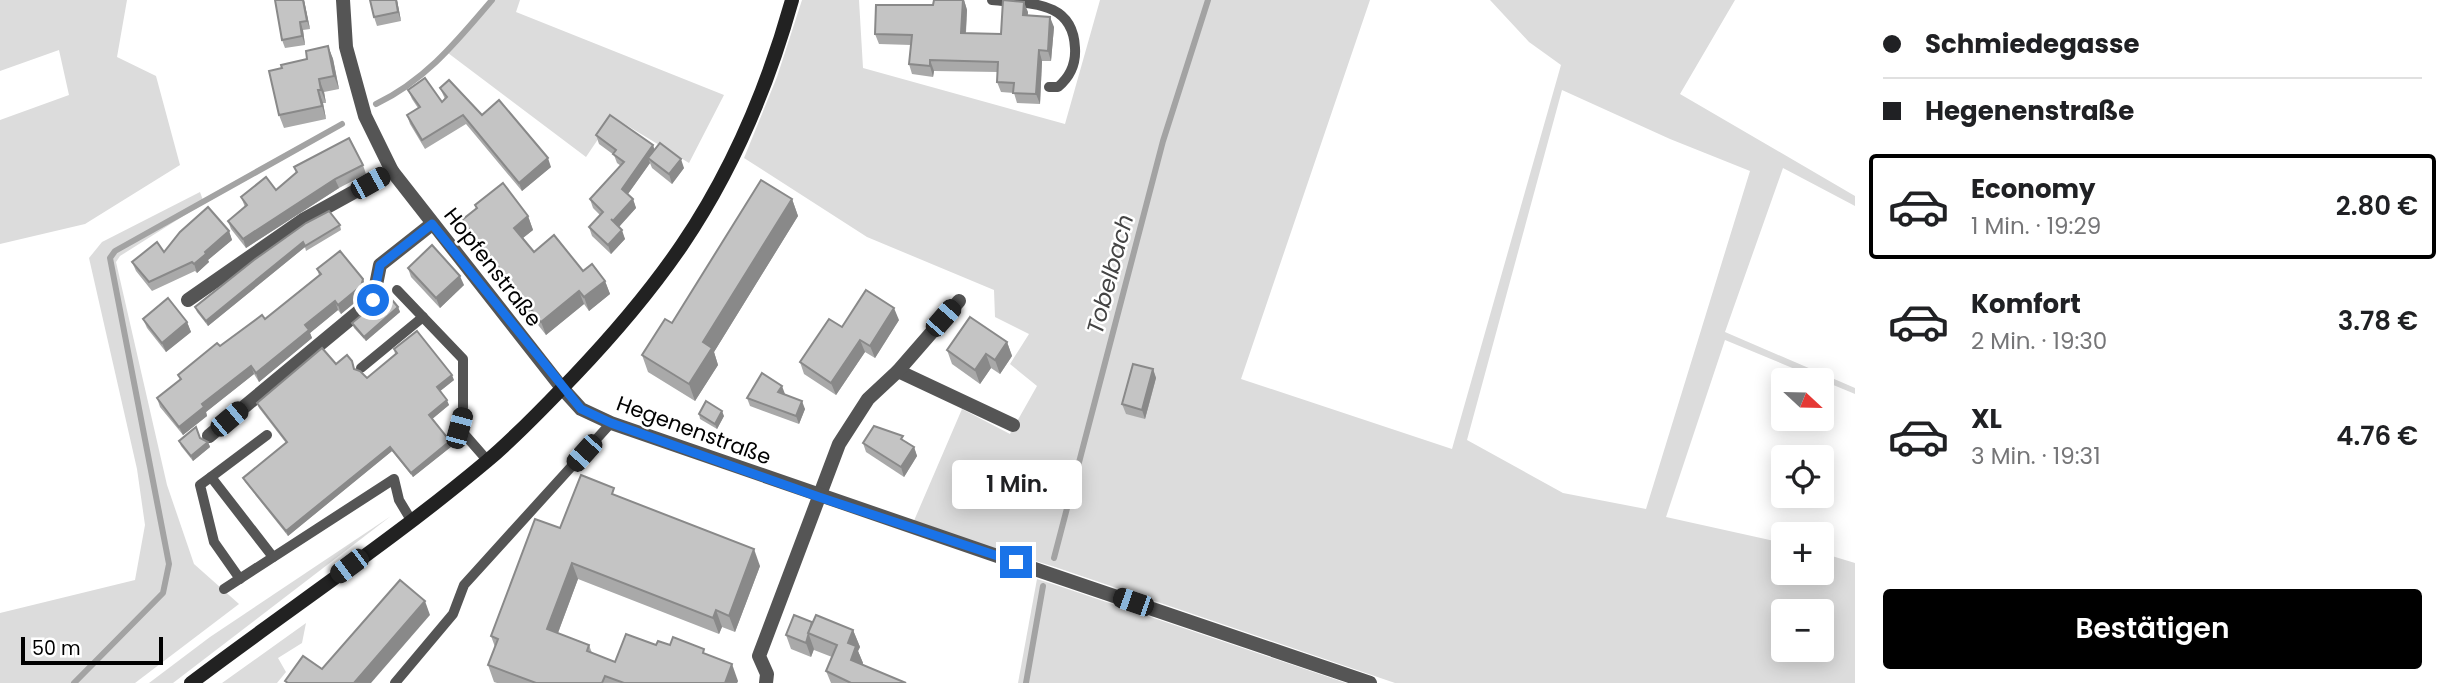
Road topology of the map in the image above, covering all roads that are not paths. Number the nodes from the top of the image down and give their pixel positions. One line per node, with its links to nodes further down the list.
1 (343, 0): 5 (street, Hopfenstraße)
2 (792, 0): 13 (main road)
3 (992, 0): 4 (lane)
4 (1049, 87)
5 (392, 171): 6 (street, Hopfenstraße); 8 (street)
6 (432, 224): 13 (street, Hopfenstraße); 17 (street)
7 (397, 290): 10 (lane)
8 (188, 300)
9 (959, 301): 12 (street)
10 (423, 317): 11 (lane); 18 (lane)
11 (361, 368)
12 (898, 371): 15 (street); 20 (street)
13 (562, 388): 14 (street, Hegenenstraße); 18 (main road)
14 (611, 423): 20 (street, Hegenenstraße); 26 (lane)
15 (1013, 425)
16 (267, 435): 19 (lane)
17 (209, 436)
18 (487, 460): 21 (main road)
19 (211, 477): 22 (lane); 23 (lane)
20 (819, 497): 27 (street); 28 (street, Hegenenstraße)
21 (411, 520): 22 (lane); 25 (main road)
22 (273, 557): 23 (lane)
23 (240, 579): 24 (lane)
24 (224, 589)
25 (191, 683)
26 (395, 683)
27 (765, 683)
28 (1370, 683)

